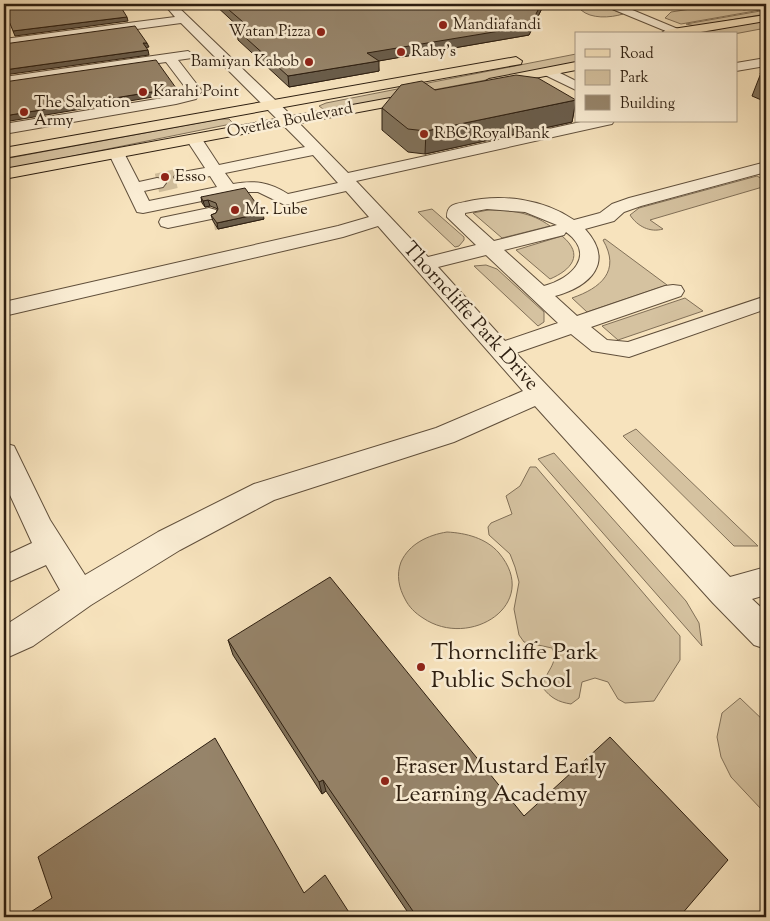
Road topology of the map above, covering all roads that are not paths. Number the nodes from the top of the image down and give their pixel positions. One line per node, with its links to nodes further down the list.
1 (609, 4): 5 (street)
2 (176, 11): 7 (street); 9 (street); 10 (street, Thorncliffe Park Drive)
3 (766, 18): 6 (main road)
4 (766, 28): 8 (main road)
5 (674, 32)
6 (682, 32)
7 (4, 34)
8 (738, 34)
9 (4, 43)
10 (211, 47): 11 (street); 16 (street); 22 (street, Thorncliffe Park Drive)
11 (170, 58): 18 (street); 25 (street)
12 (528, 59): 22 (main road, Overlea Boulevard)
13 (766, 62): 15 (street)
14 (575, 66): 17 (main road)
15 (738, 67)
16 (4, 72)
17 (550, 72): 19 (street); 20 (main road)
18 (4, 81)
19 (575, 85)
20 (474, 86)
21 (436, 93): 23 (main road, Overlea Boulevard)
22 (271, 104): 23 (street, Thorncliffe Park Drive); 28 (main road, Overlea Boulevard)
23 (290, 122): 26 (main road, Overlea Boulevard); 27 (street, Thorncliffe Park Drive)
24 (603, 122): 33 (street)
25 (4, 129)
26 (194, 139): 29 (main road, Overlea Boulevard); 30 (street)
27 (316, 150): 30 (street); 33 (street, Thorncliffe Park Drive)
28 (4, 153)
29 (117, 154): 32 (main road, Overlea Boulevard); 35 (street)
30 (197, 166): 34 (street)
31 (766, 167): 38 (street)
32 (4, 174)
33 (347, 182): 34 (street); 37 (street, Thorncliffe Park Drive)
34 (228, 190): 35 (street)
35 (143, 208): 36 (street)
36 (209, 214)
37 (381, 219): 40 (street, Thorncliffe Park Drive); 44 (street)
38 (565, 229): 39 (street); 39 (street); 42 (street)
39 (490, 248): 40 (street); 42 (street)
40 (424, 264): 46 (street, Thorncliffe Park Drive)
41 (673, 291): 45 (street)
42 (540, 294): 45 (street)
43 (766, 302): 45 (street)
44 (4, 309)
45 (574, 325): 46 (street)
46 (500, 350): 47 (street, Thorncliffe Park Drive)
47 (539, 394): 52 (street, Thorncliffe Park Drive); 53 (street)
48 (4, 453): 49 (street)
49 (52, 548): 50 (street); 53 (street)
50 (4, 572)
51 (766, 581): 52 (street)
52 (724, 593): 54 (street, Thorncliffe Park Drive)
53 (80, 595): 55 (street)
54 (766, 634)
55 (4, 643)

